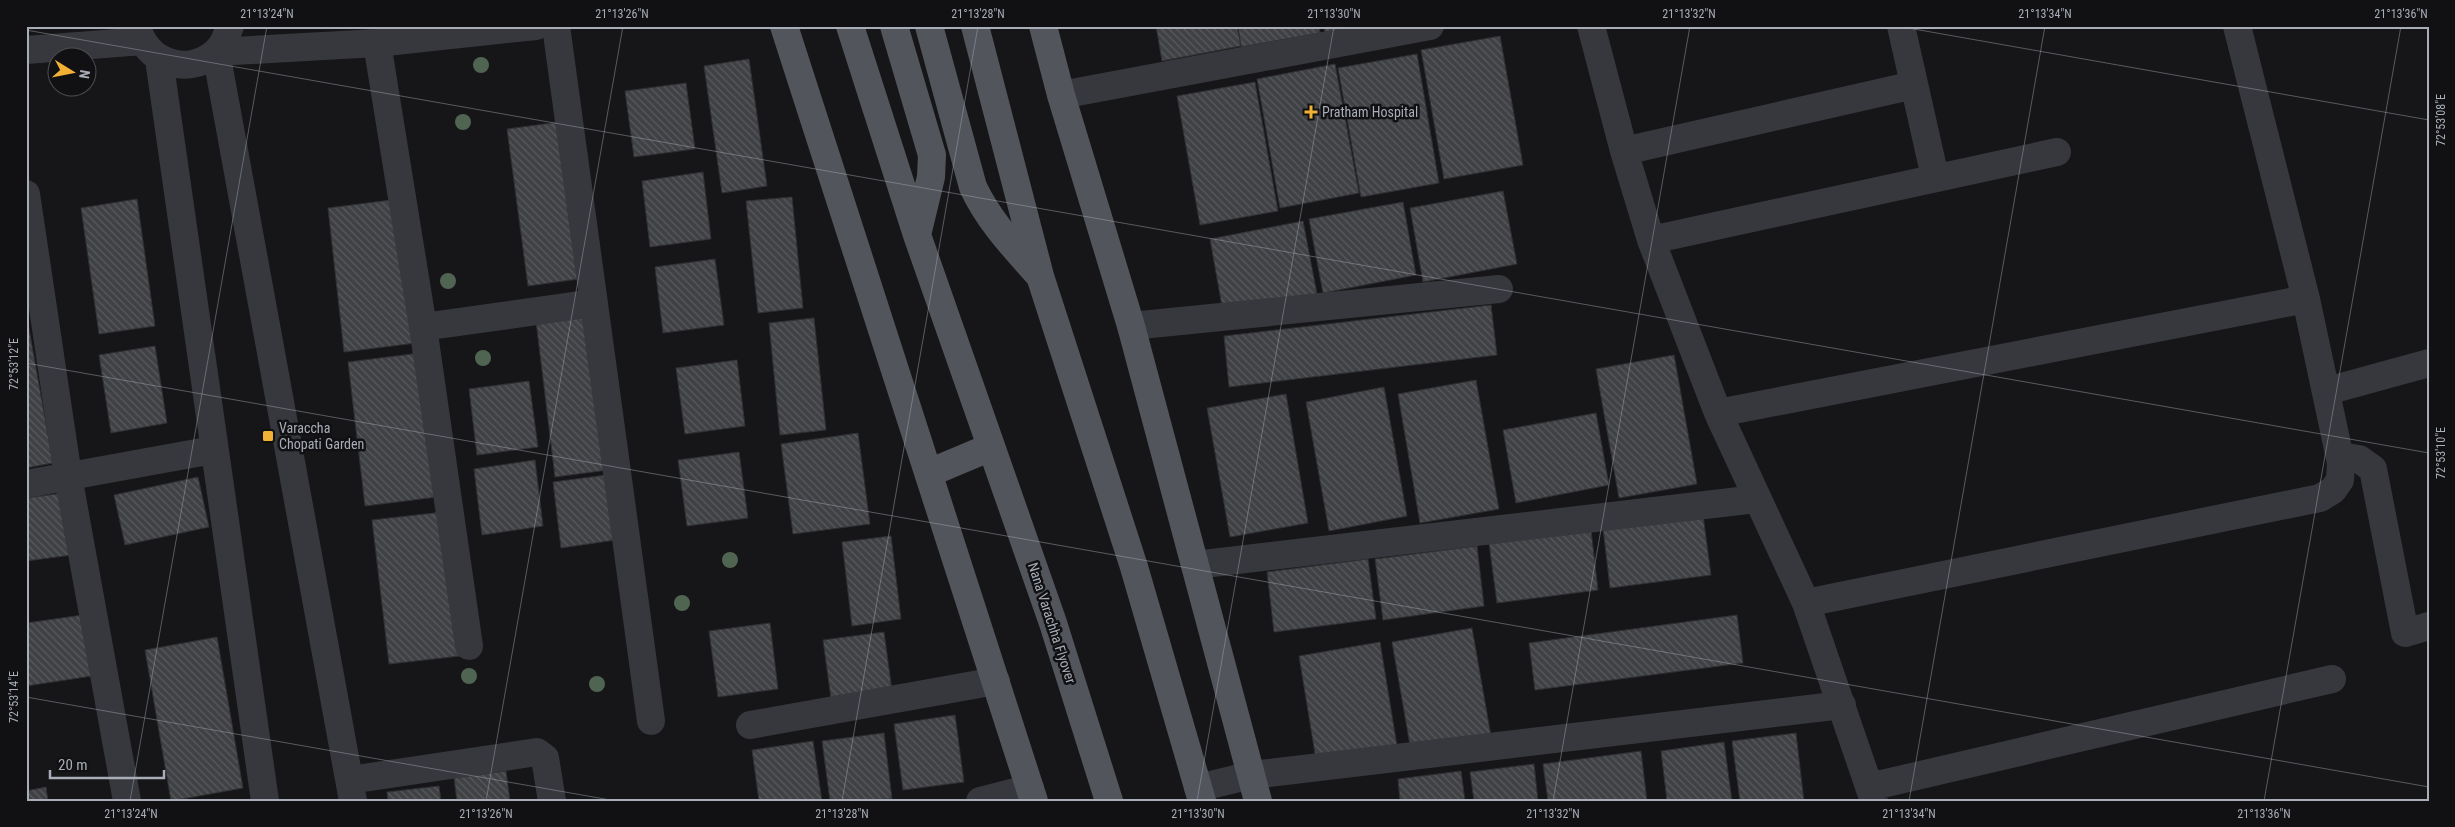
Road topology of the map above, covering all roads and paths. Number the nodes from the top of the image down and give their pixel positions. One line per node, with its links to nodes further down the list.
1 (230, 26): 17 (street)
2 (536, 26): 15 (street)
3 (556, 26): 29 (street)
4 (784, 26): 38 (main road)
5 (850, 26): 24 (main road, Nana Varachha Flyover)
6 (894, 26): 24 (main road)
7 (929, 26): 26 (main road)
8 (975, 26): 26 (main road)
9 (1043, 26): 19 (main road)
10 (1430, 26): 19 (street)
11 (1591, 26): 20 (street)
12 (1901, 26): 18 (street)
13 (2237, 26): 28 (street)
14 (146, 42): 16 (street); 17 (street); 36 (street)
15 (377, 43): 17 (street); 31 (street)
16 (26, 50)
17 (216, 52): 52 (street)
18 (1914, 85): 20 (street); 22 (street)
19 (1061, 95): 30 (main road)
20 (1624, 151): 25 (street)
21 (2058, 152): 22 (street)
22 (1935, 177): 25 (street)
23 (26, 194): 39 (street)
24 (917, 235): 35 (main road, Nana Varachha Flyover)
25 (1651, 240): 34 (street)
26 (1040, 276): 53 (main road)
27 (1499, 289): 30 (street)
28 (2306, 299): 33 (street); 34 (street)
29 (594, 303): 31 (street); 49 (street)
30 (1131, 326): 42 (main road)
31 (423, 327): 45 (street)
32 (2429, 362): 33 (street)
33 (2327, 391): 37 (street)
34 (1718, 413): 41 (street)
35 (991, 447): 38 (main road); 60 (main road, Nana Varachha Flyover)
36 (213, 450): 39 (street); 57 (street)
37 (2340, 456): 43 (street); 44 (street)
38 (928, 473): 47 (main road)
39 (68, 476): 40 (street); 56 (street)
40 (26, 484)
41 (1756, 499): 42 (street); 43 (street)
42 (1195, 565): 51 (main road)
43 (1806, 604): 48 (street)
44 (2429, 626)
45 (468, 646)
46 (2332, 679): 54 (street)
47 (996, 682): 50 (street); 55 (main road)
48 (1842, 705): 51 (street); 54 (street)
49 (651, 721)
50 (750, 725)
51 (1255, 788): 53 (street)
52 (352, 790): 58 (street)
53 (1200, 794)
54 (1871, 794)
55 (1032, 795): 59 (street)
56 (127, 801)
57 (265, 801)
58 (552, 801)
59 (980, 801)
60 (1108, 801)

